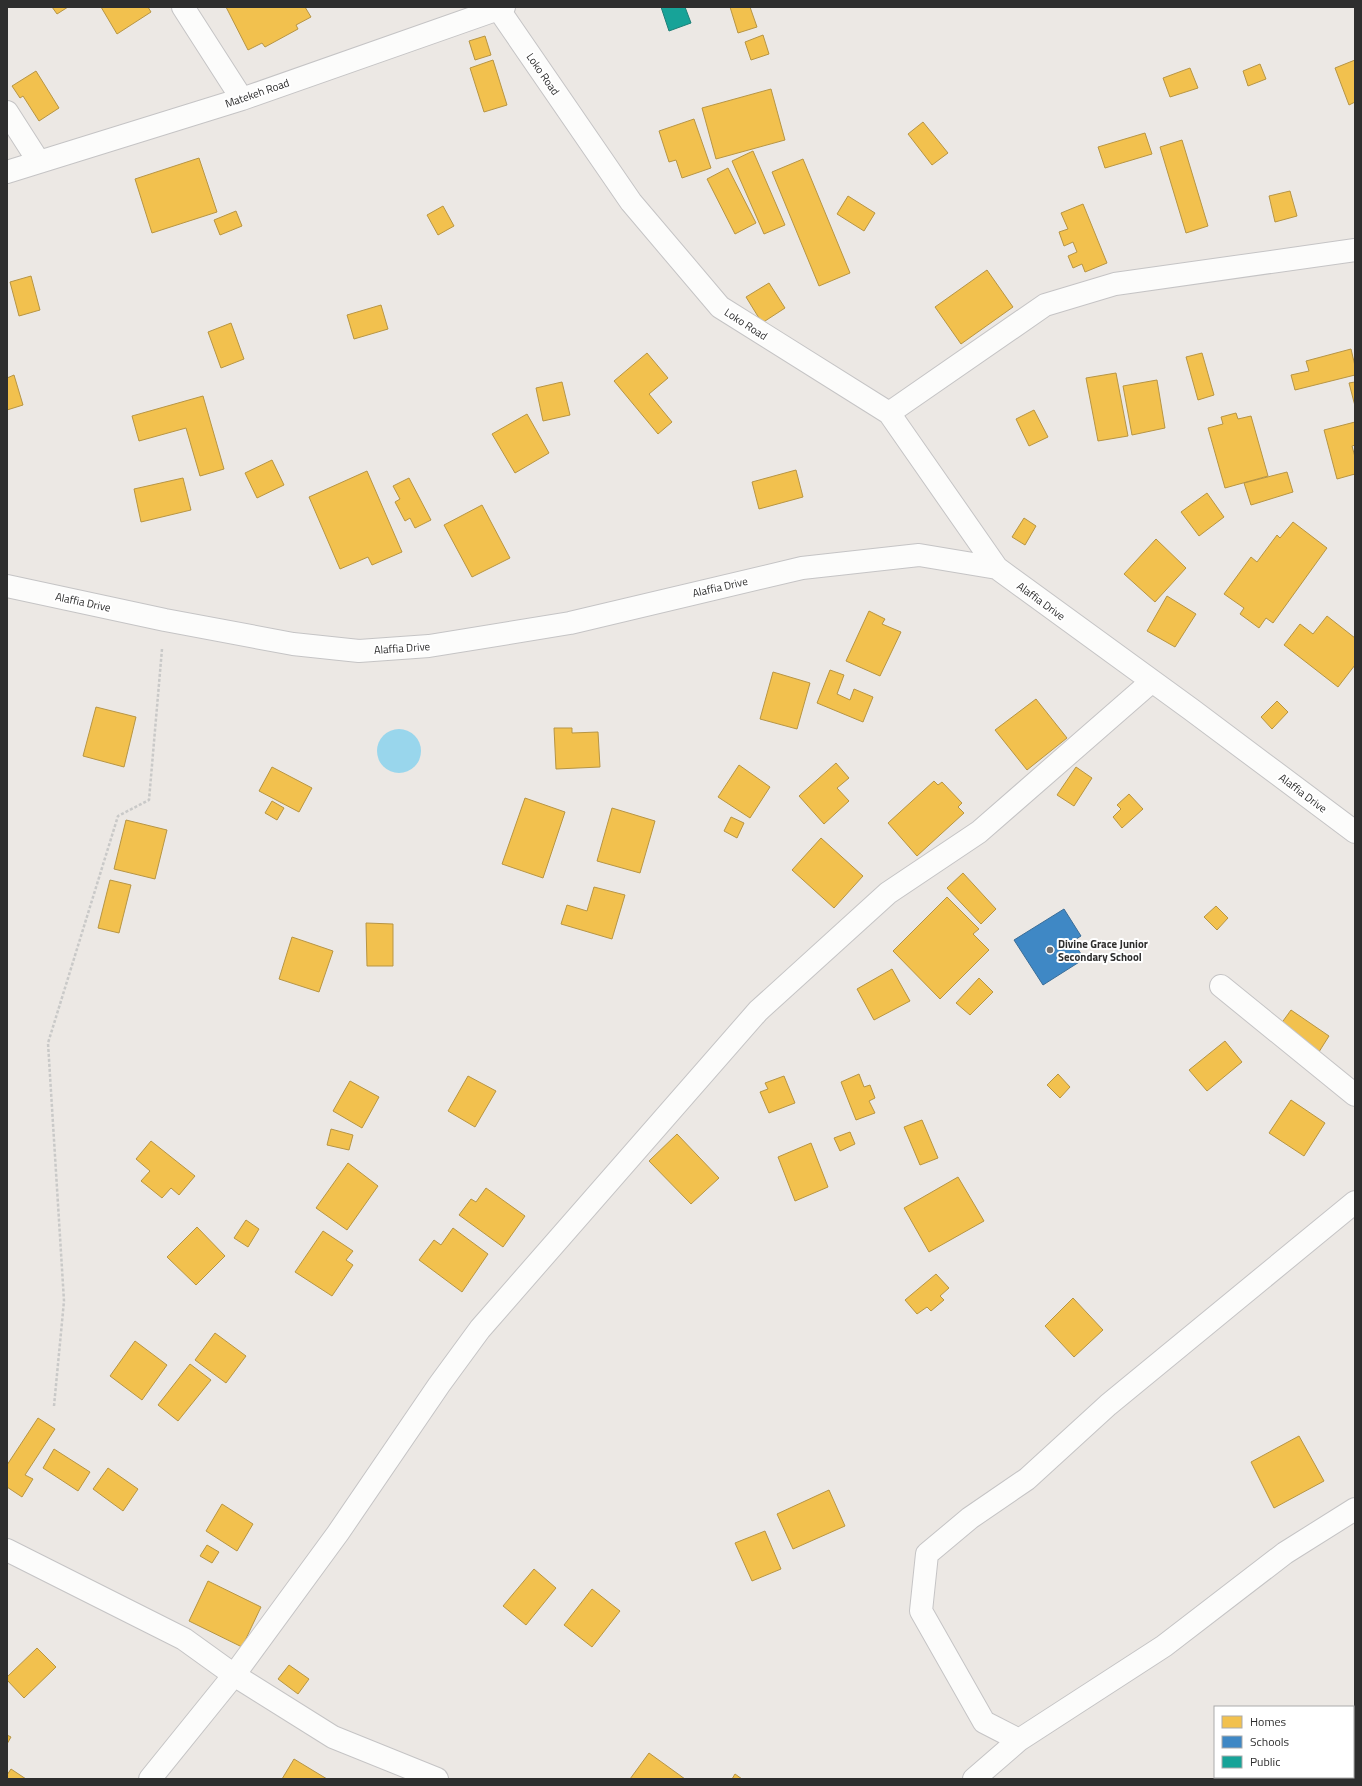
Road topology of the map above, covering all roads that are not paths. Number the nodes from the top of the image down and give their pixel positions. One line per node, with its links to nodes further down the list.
1 (183, 7): 3 (street)
2 (499, 8): 3 (street, Matekeh Road); 8 (street, Loko Road)
3 (242, 99): 5 (street, Matekeh Road)
4 (7, 112): 5 (street)
5 (39, 162): 6 (street, Matekeh Road)
6 (7, 172)
7 (1355, 250): 8 (street)
8 (889, 413): 9 (street, Loko Road)
9 (996, 568): 10 (street, Alaffia Drive); 11 (street, Alaffia Drive)
10 (7, 586)
11 (1151, 682): 12 (street, Alaffia Drive); 18 (street)
12 (1355, 832)
13 (1221, 986): 14 (street)
14 (1355, 1095)
15 (1355, 1202): 19 (street)
16 (1355, 1509): 19 (street)
17 (7, 1550): 18 (street)
18 (234, 1675): 20 (street); 21 (street)
19 (1019, 1740): 22 (street)
20 (150, 1779)
21 (437, 1779)
22 (974, 1779)

